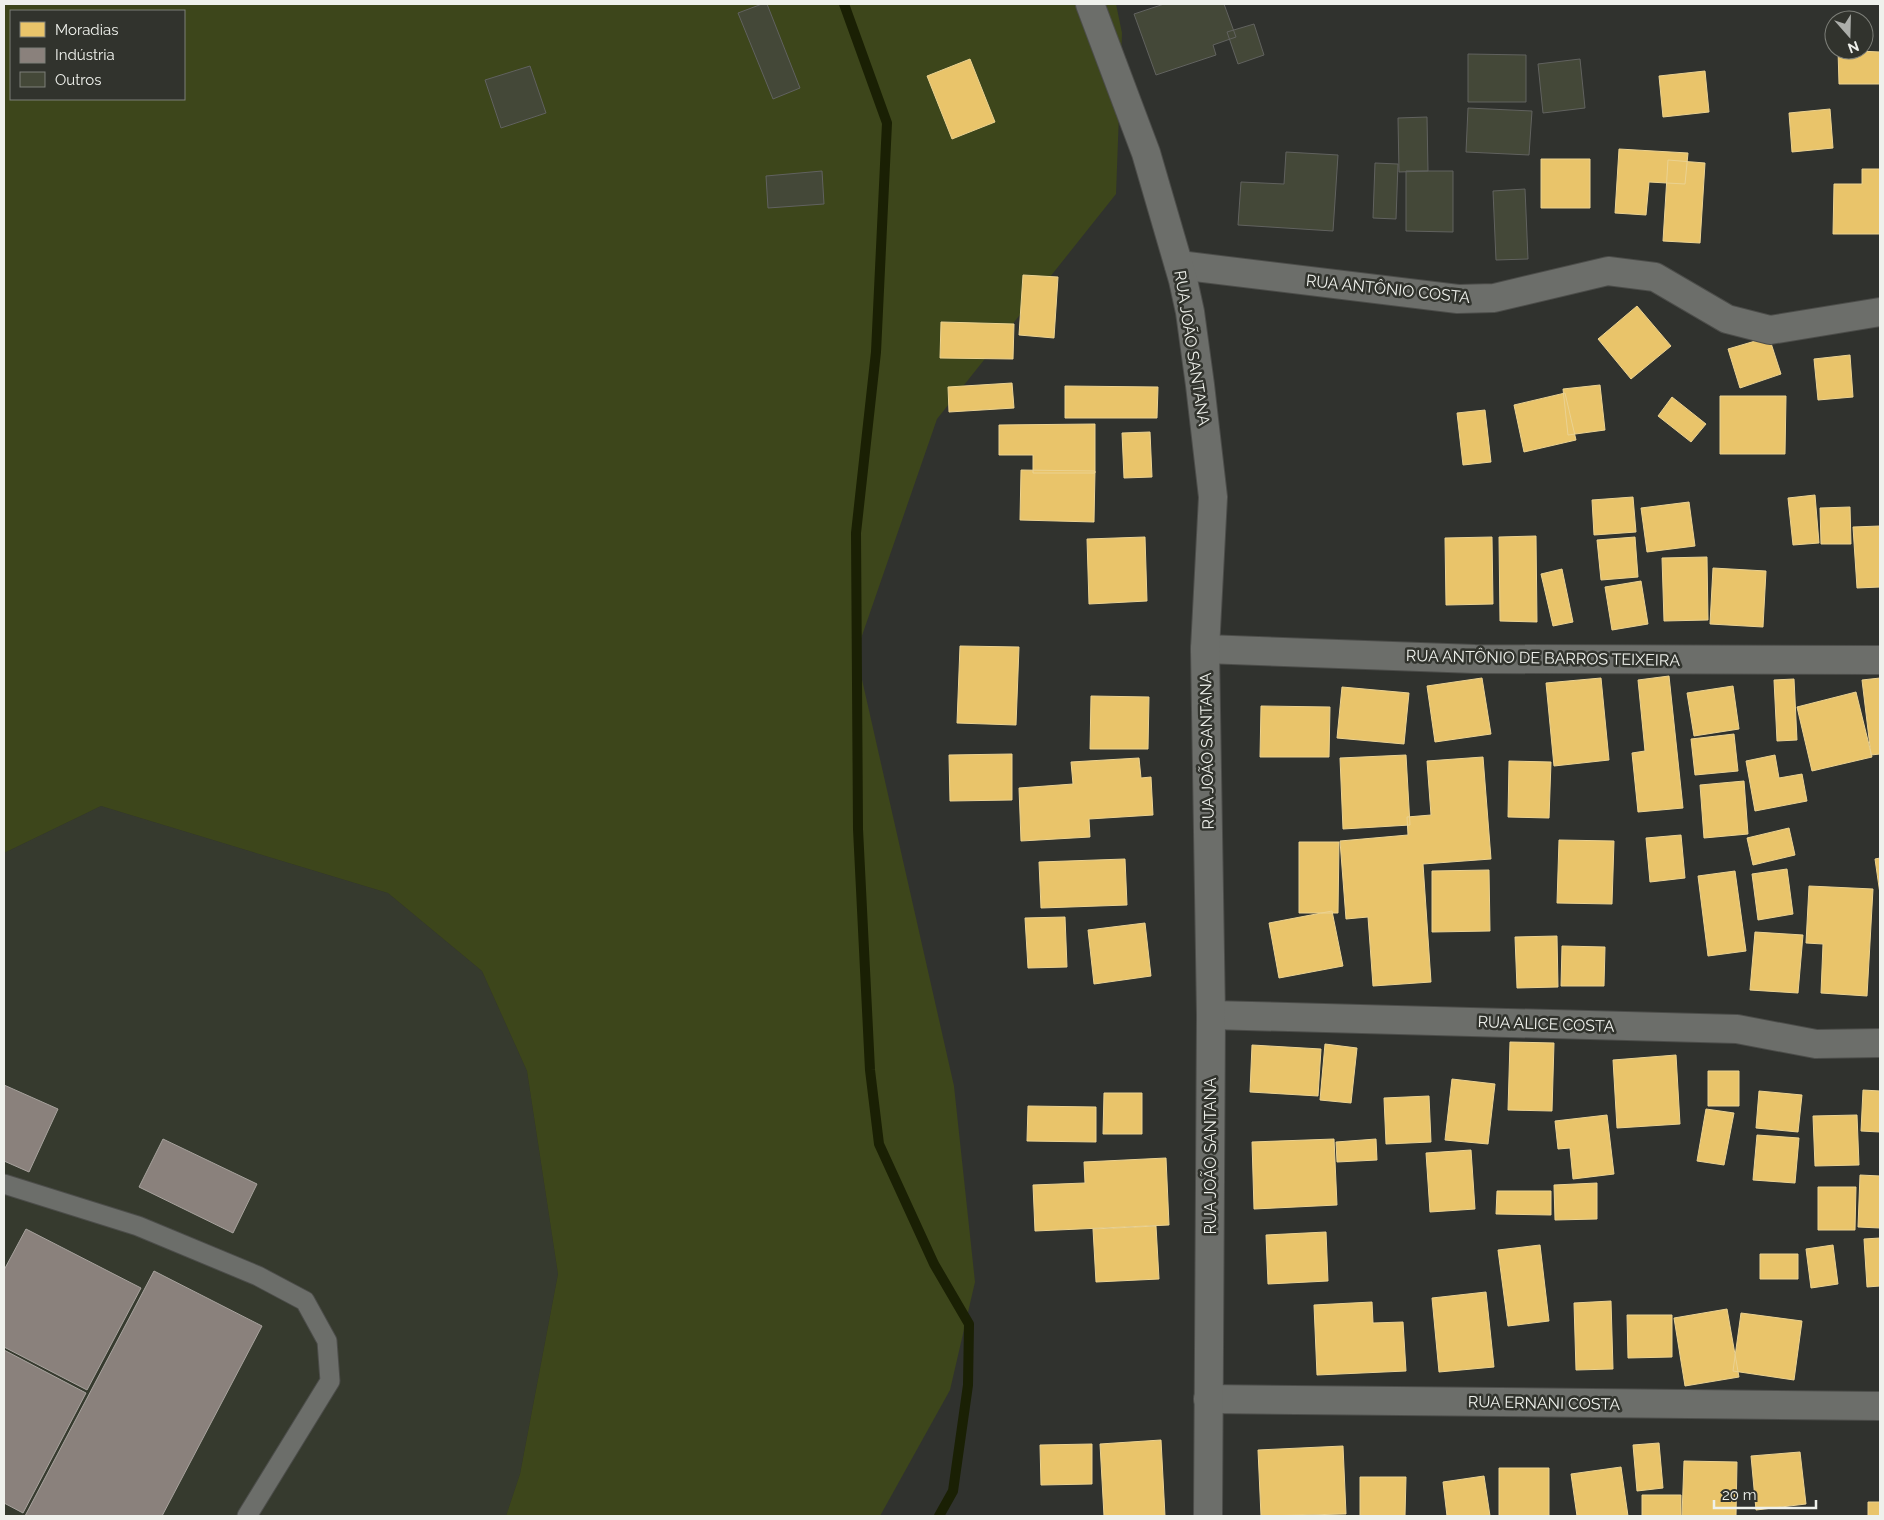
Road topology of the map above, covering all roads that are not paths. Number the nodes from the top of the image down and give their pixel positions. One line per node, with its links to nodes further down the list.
1 (1090, 4): 2 (street, RUA JOÃO SANTANA)
2 (1180, 265): 3 (street, RUA ANTÔNIO COSTA); 4 (street, RUA JOÃO SANTANA)
3 (1880, 312)
4 (1205, 649): 5 (street, RUA ANTÔNIO DE BARROS TEIXEIRA); 6 (street, RUA JOÃO SANTANA)
5 (1880, 660)
6 (1211, 1014): 7 (street, RUA ALICE COSTA); 9 (street, RUA JOÃO SANTANA)
7 (1880, 1043)
8 (4, 1184): 11 (lane)
9 (1208, 1399): 10 (street, RUA ERNANI COSTA); 12 (street, RUA JOÃO SANTANA)
10 (1880, 1406)
11 (248, 1516)
12 (1208, 1516)

